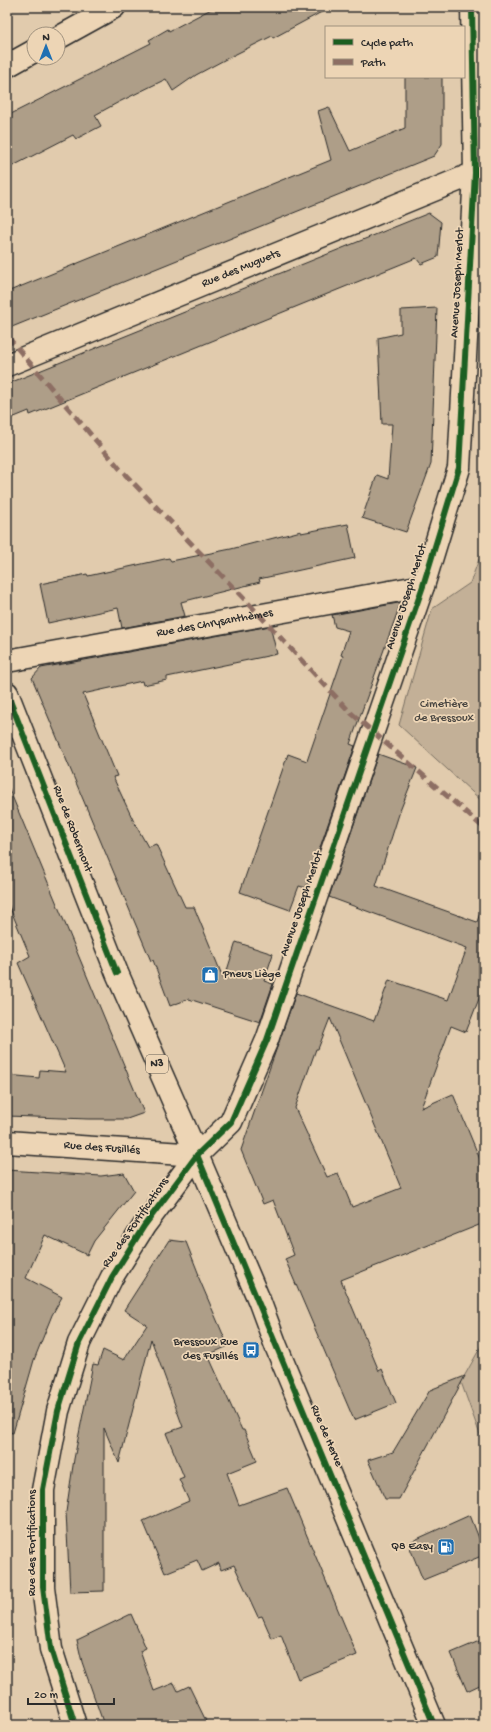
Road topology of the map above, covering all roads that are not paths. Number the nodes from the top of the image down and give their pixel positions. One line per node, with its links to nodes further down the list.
1 (472, 7): 6 (street, Avenue Joseph Merlot)
2 (108, 9): 3 (street)
3 (66, 33)
4 (26, 55): 5 (street)
5 (7, 66)
6 (475, 173): 7 (street, Rue des Muguets); 8 (street, Avenue Joseph Merlot)
7 (7, 365)
8 (423, 586): 9 (street, Rue des Chrysanthèmes); 12 (street, Avenue Joseph Merlot)
9 (7, 661)
10 (7, 693): 12 (street, Rue de Robermont / N3)
11 (7, 1142): 12 (street, Rue des Fusillés)
12 (198, 1155): 13 (street, Rue des Fortifications); 14 (street, Rue de Herve / N3)
13 (70, 1724)
14 (434, 1725)

